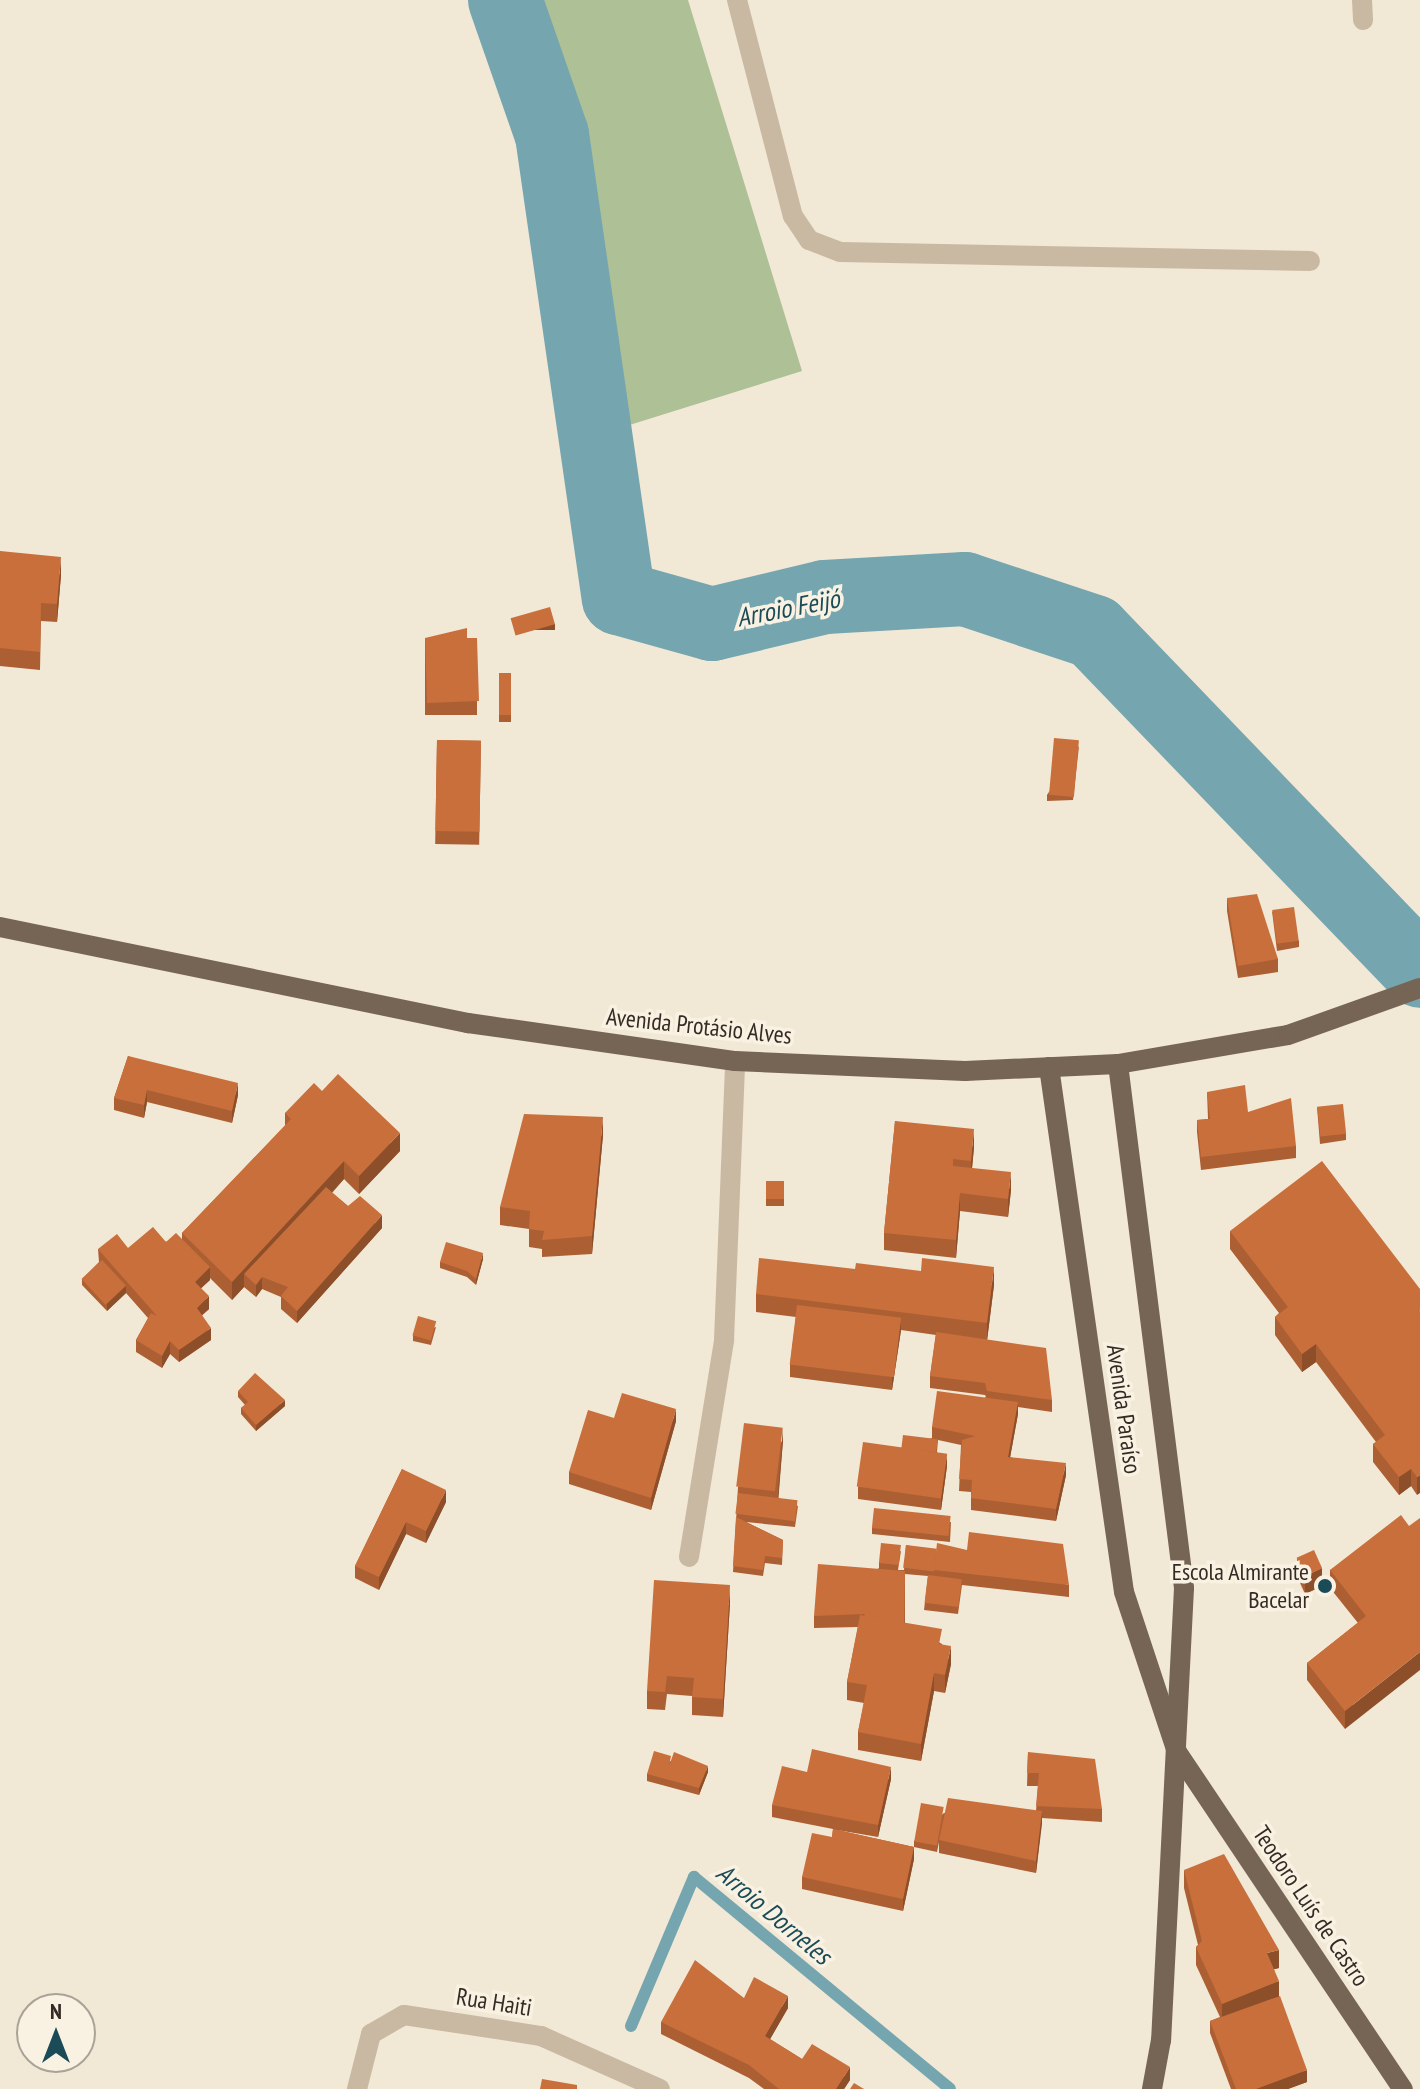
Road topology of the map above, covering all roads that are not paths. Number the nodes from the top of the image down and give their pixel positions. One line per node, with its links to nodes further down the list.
1 (737, 0): 2 (street)
2 (1310, 261)
3 (0, 927): 5 (main road, Avenida Protásio Alves)
4 (1420, 988): 6 (main road, Avenida Protásio Alves)
5 (735, 1061): 7 (main road, Avenida Protásio Alves); 8 (street)
6 (1118, 1064): 7 (main road, Avenida Protásio Alves); 9 (main road, Avenida Paraíso)
7 (1049, 1067): 9 (main road, Avenida Paraíso)
8 (689, 1557)
9 (1177, 1752): 12 (main road, Avenida Paraíso); 13 (main road, Teodoro Luís de Castro)
10 (357, 2089): 11 (street, Rua Haiti)
11 (660, 2089)
12 (1152, 2089)
13 (1403, 2089)

